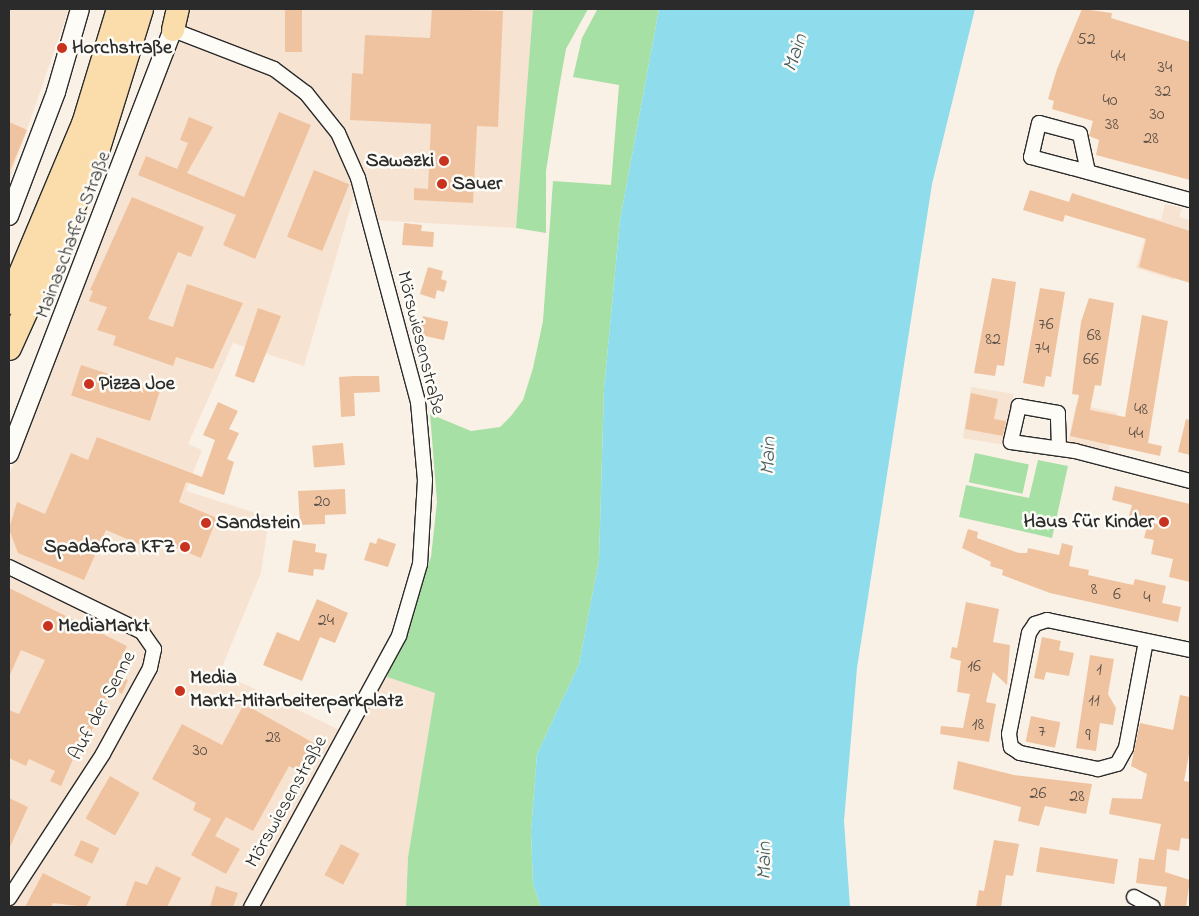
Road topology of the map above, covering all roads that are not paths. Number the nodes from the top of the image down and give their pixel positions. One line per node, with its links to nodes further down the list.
1 (80, 9): 7 (street)
2 (120, 9): 8 (highway)
3 (141, 9): 9 (highway)
4 (176, 19): 11 (street, Mainaschaffer Straße); 18 (street, Mörswiesenstraße)
5 (1088, 172): 5 (street); 6 (street)
6 (1190, 200)
7 (9, 216)
8 (9, 302)
9 (9, 348)
10 (1060, 448): 12 (street)
11 (9, 454)
12 (1190, 482)
13 (9, 567): 17 (street, Auf der Senne)
14 (1146, 641): 14 (street); 15 (street)
15 (1190, 650)
16 (1134, 897): 19 (street)
17 (9, 898)
18 (251, 907)
19 (1153, 907)

